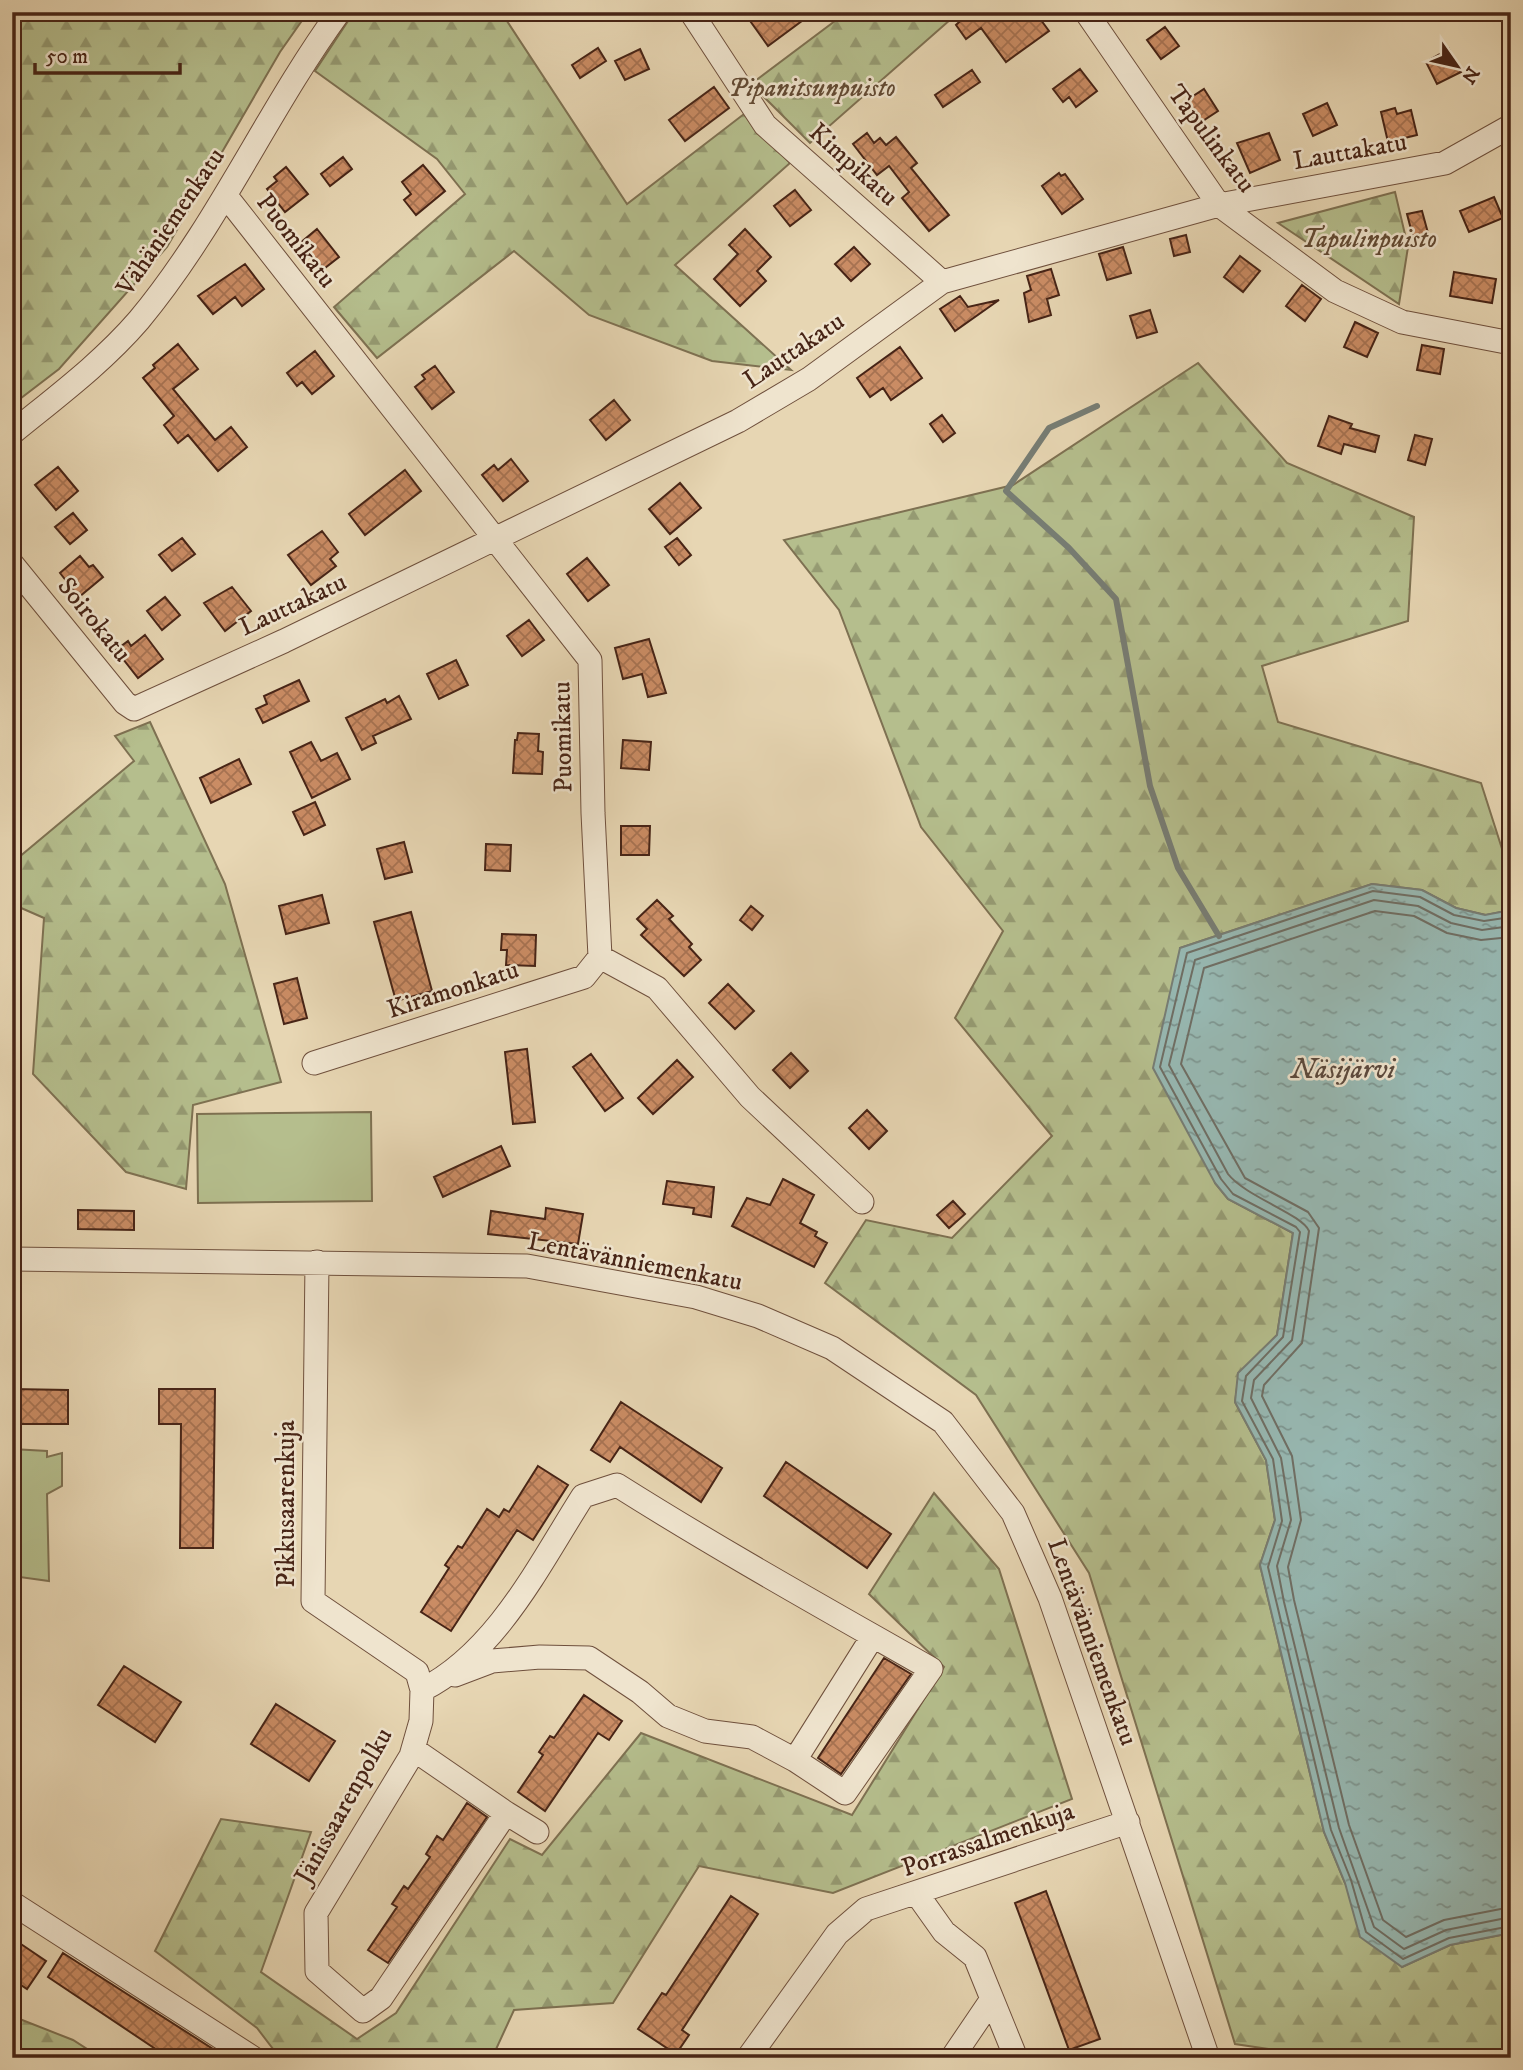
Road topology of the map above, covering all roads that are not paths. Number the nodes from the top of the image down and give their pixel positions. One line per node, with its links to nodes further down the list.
1 (339, 12): 5 (street, Vähäniemenkatu)
2 (691, 12): 7 (street, Kimpikatu)
3 (1086, 12): 6 (street, Tapulinkatu)
4 (1511, 126): 6 (street, Lauttakatu)
5 (226, 196): 9 (street, Vähäniemenkatu); 10 (street, Puomikatu)
6 (1219, 205): 7 (street, Lauttakatu); 8 (street, Tapulinkatu)
7 (942, 282): 10 (street, Lauttakatu)
8 (1511, 343)
9 (12, 433)
10 (496, 540): 12 (street, Lauttakatu); 13 (street, Puomikatu)
11 (12, 564): 12 (street, Soirokatu)
12 (134, 709)
13 (600, 957): 14 (street, Kiramonkatu); 15 (street)
14 (314, 1063)
15 (863, 1202)
16 (12, 1259): 17 (street, Lentävänniemenkatu)
17 (317, 1262): 20 (street, Pikkusaarenkuja); 24 (street, Lentävänniemenkatu)
18 (873, 1636): 19 (street); 22 (street); 22 (street)
19 (445, 1678): 20 (street); 22 (street)
20 (422, 1690): 21 (street, Jänissaarenpolku)
21 (413, 1749): 23 (street); 23 (street, Jänissaarenpolku)
22 (795, 1760)
23 (506, 1813): 25 (street)
24 (1128, 1822): 26 (street, Porrassalmenkuja); 33 (street, Lentävänniemenkatu)
25 (537, 1832)
26 (917, 1894): 28 (street); 30 (street, Porrassalmenkuja)
27 (12, 1903): 29 (street)
28 (992, 1999): 31 (street); 32 (street)
29 (253, 2058)
30 (748, 2058)
31 (952, 2058)
32 (1016, 2058)
33 (1208, 2058)

